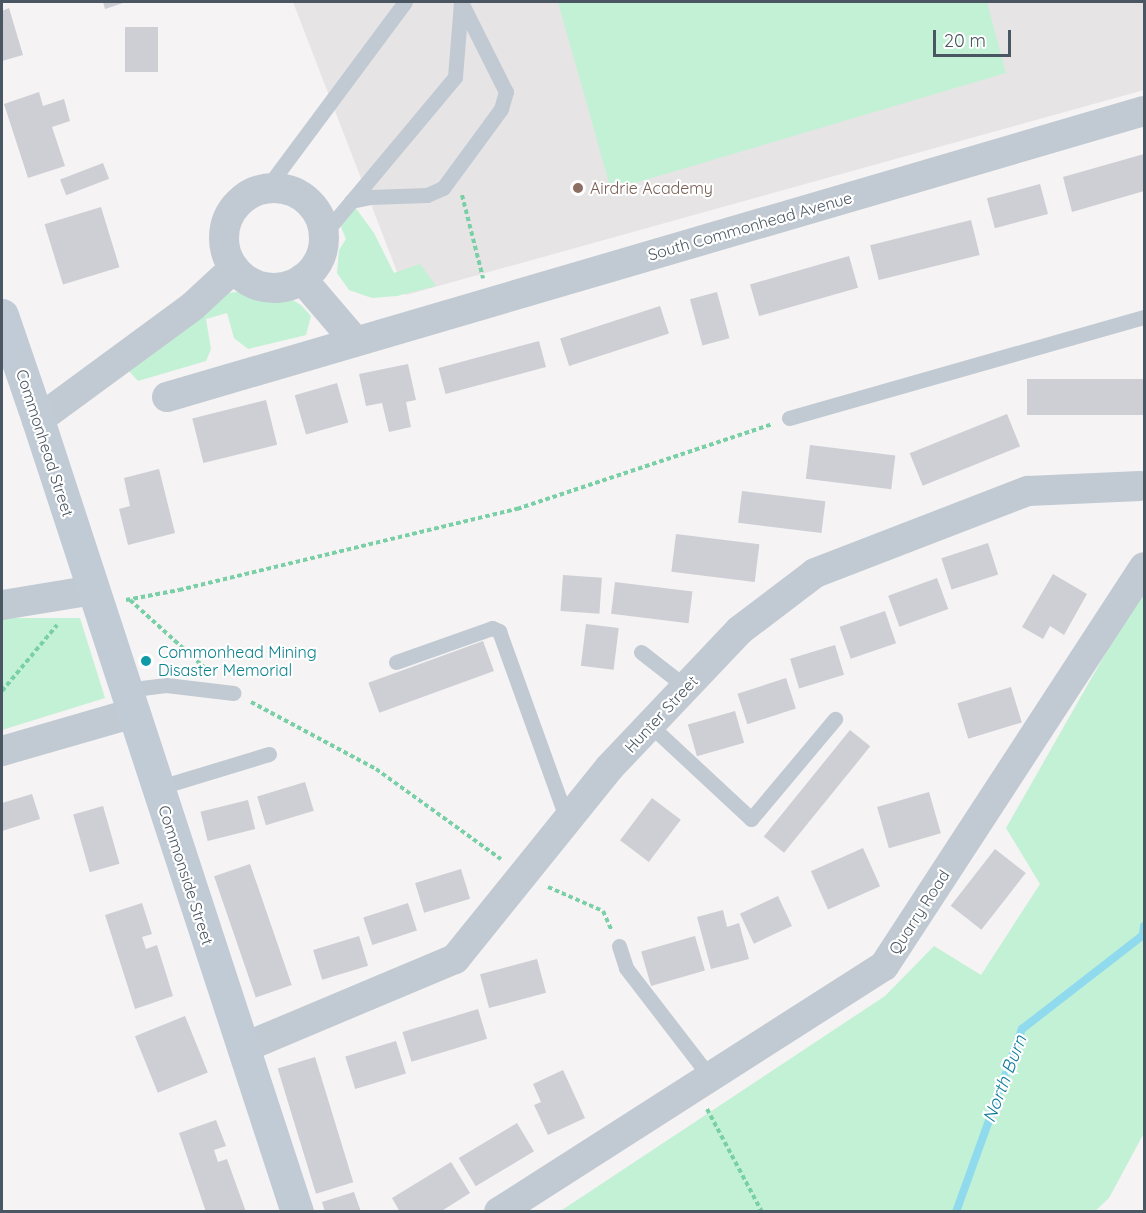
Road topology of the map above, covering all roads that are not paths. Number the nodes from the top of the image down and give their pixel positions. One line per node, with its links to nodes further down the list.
1 (405, 2): 4 (lane)
2 (461, 2): 5 (lane); 5 (lane)
3 (1144, 111): 11 (street, South Commonhead Avenue)
4 (266, 189): 6 (street); 7 (street)
5 (351, 201): 6 (lane)
6 (324, 235): 8 (street)
7 (234, 268): 8 (street); 14 (street)
8 (302, 279): 11 (street)
9 (2, 315): 14 (main road, Commonhead Street)
10 (1144, 316): 13 (lane)
11 (355, 341): 12 (street, South Commonhead Avenue)
12 (167, 396)
13 (789, 418)
14 (38, 420): 16 (main road, Commonhead Street)
15 (1140, 486): 22 (street, Hunter Street)
16 (76, 538): 18 (main road, Commonside Street)
17 (1144, 567): 33 (street, Quarry Road)
18 (107, 598): 19 (street); 24 (main road, Commonside Street)
19 (2, 605)
20 (641, 652): 22 (lane)
21 (396, 662): 30 (lane)
22 (686, 687): 26 (street, Hunter Street)
23 (234, 693): 24 (lane)
24 (130, 701): 27 (street); 29 (main road, Commonside Street)
25 (835, 719): 26 (lane)
26 (650, 725): 30 (street, Hunter Street)
27 (2, 751)
28 (269, 754): 29 (lane)
29 (158, 788): 32 (main road, Commonside Street)
30 (567, 820): 32 (street, Hunter Street)
31 (619, 946): 33 (lane)
32 (243, 1047): 34 (main road, Commonside Street)
33 (703, 1082): 35 (street, Quarry Road)
34 (297, 1212)
35 (499, 1212)

